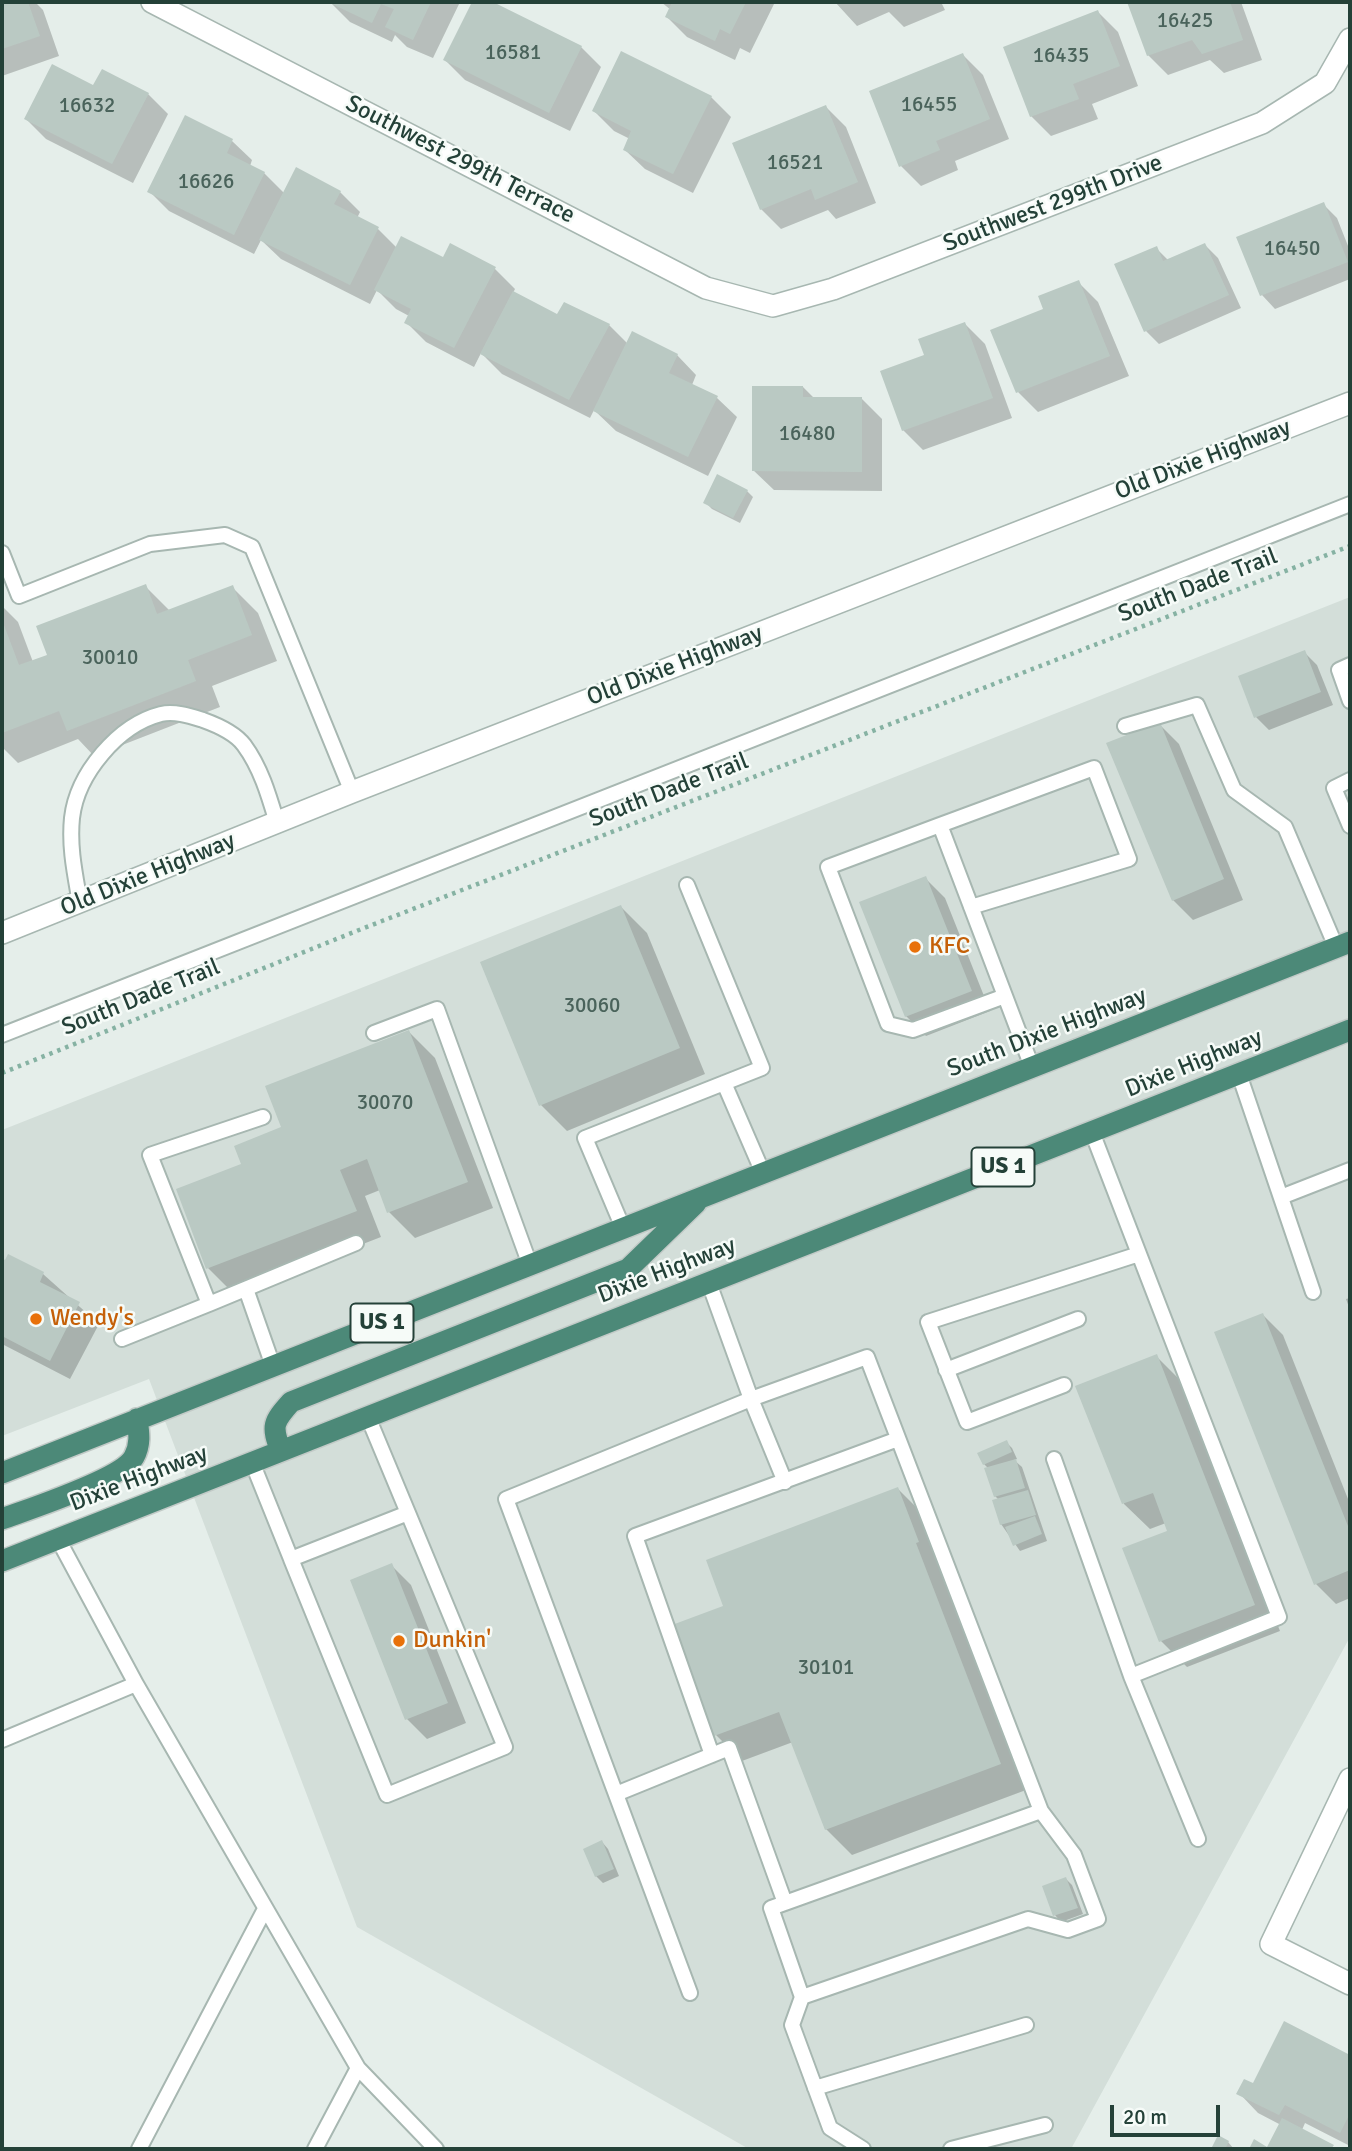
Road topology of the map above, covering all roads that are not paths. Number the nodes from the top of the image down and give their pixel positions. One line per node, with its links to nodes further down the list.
1 (152, 2): 3 (street, Southwest 299th Terrace)
2 (1350, 39): 3 (street, Southwest 299th Drive)
3 (773, 306)
4 (1350, 403): 11 (street, Old Dixie Highway)
5 (1350, 504): 23 (lane)
6 (2, 553): 11 (lane)
7 (1350, 665): 8 (lane)
8 (1350, 701)
9 (1125, 726): 19 (lane)
10 (1350, 780): 14 (lane)
11 (352, 792): 12 (street, Old Dixie Highway)
12 (277, 823): 16 (street, Old Dixie Highway); 16 (lane)
13 (940, 825): 17 (lane); 17 (lane); 20 (lane)
14 (1350, 826)
15 (687, 885): 26 (lane)
16 (80, 903): 18 (street, Old Dixie Highway)
17 (971, 907): 20 (lane)
18 (2, 933)
19 (1343, 944): 24 (highway, South Dixie Highway / US 1)
20 (1005, 996): 24 (lane)
21 (1350, 1030): 25 (highway, Dixie Highway / US 1)
22 (374, 1034): 36 (lane)
23 (2, 1035)
24 (1032, 1067): 30 (highway, South Dixie Highway / US 1)
25 (1238, 1074): 28 (highway, Dixie Highway / US 1); 32 (lane)
26 (724, 1083): 30 (lane); 33 (lane)
27 (263, 1117): 40 (lane)
28 (1092, 1132): 35 (lane); 37 (highway, Dixie Highway / US 1)
29 (1350, 1170): 32 (lane)
30 (762, 1173): 31 (highway, US 1)
31 (702, 1197): 33 (highway, US 1); 50 (highway)
32 (1280, 1197): 39 (lane)
33 (623, 1228): 36 (highway, US 1)
34 (356, 1243): 38 (lane)
35 (1139, 1254): 44 (lane); 60 (lane)
36 (530, 1265): 43 (highway, US 1)
37 (709, 1283): 46 (lane); 47 (highway, Dixie Highway / US 1)
38 (246, 1289): 40 (lane); 43 (lane)
39 (1313, 1292)
40 (209, 1304): 42 (lane)
41 (1078, 1318): 44 (lane)
42 (121, 1339)
43 (273, 1366): 48 (highway, US 1)
44 (946, 1370): 45 (lane)
45 (1065, 1385)
46 (751, 1399): 49 (lane); 54 (lane); 65 (lane)
47 (368, 1417): 50 (highway, Dixie Highway / US 1); 55 (lane)
48 (137, 1419): 53 (highway, US 1); 56 (highway)
49 (898, 1439): 54 (lane); 66 (lane)
50 (281, 1451): 52 (highway, Dixie Highway / US 1)
51 (1054, 1459): 60 (lane)
52 (252, 1462): 57 (highway, Dixie Highway / US 1); 58 (lane)
53 (2, 1473)
54 (785, 1482): 63 (lane)
55 (408, 1513): 58 (lane); 58 (lane)
56 (2, 1520)
57 (58, 1539): 59 (highway, Dixie Highway / US 1); 61 (lane)
58 (292, 1559)
59 (2, 1561)
60 (1131, 1676): 67 (lane)
61 (136, 1684): 62 (lane); 69 (lane)
62 (2, 1740)
63 (712, 1755): 65 (lane); 68 (lane)
64 (1350, 1779): 70 (street)
65 (616, 1794): 71 (lane)
66 (1041, 1811): 68 (lane); 72 (lane)
67 (1198, 1839)
68 (785, 1903): 72 (lane)
69 (265, 1909): 74 (lane); 77 (lane)
70 (1350, 1984)
71 (691, 1993)
72 (802, 1997): 75 (lane)
73 (1026, 2025): 75 (lane)
74 (358, 2068): 78 (lane); 79 (lane)
75 (815, 2088): 80 (lane)
76 (1045, 2125): 81 (lane)
77 (139, 2149)
78 (316, 2149)
79 (436, 2149)
80 (863, 2149)
81 (951, 2149)

